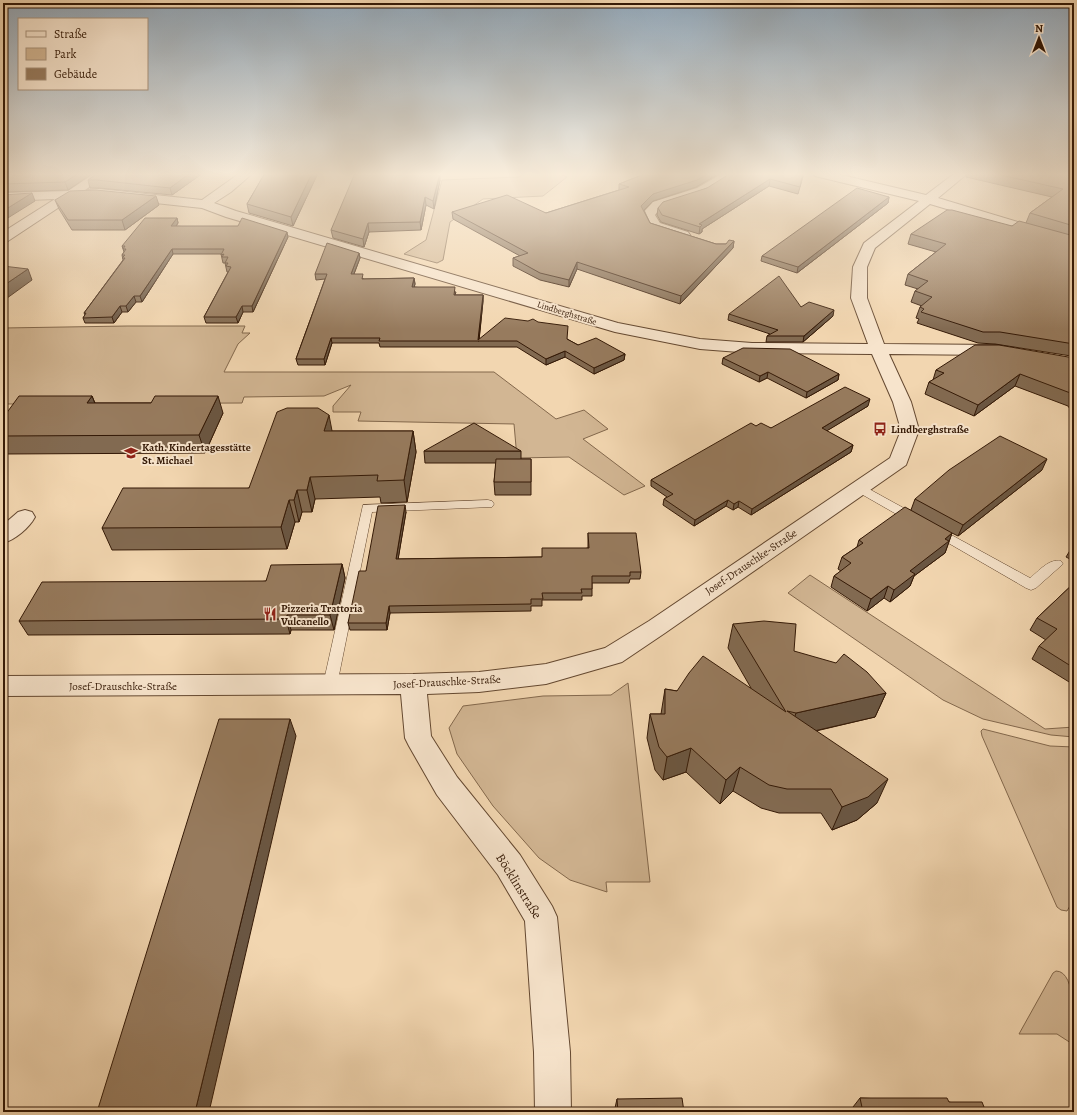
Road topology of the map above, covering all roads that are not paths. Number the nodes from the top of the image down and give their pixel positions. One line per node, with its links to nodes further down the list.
1 (23, 225): 6 (street)
2 (268, 225): 9 (street, Lindberghstraße)
3 (654, 225): 7 (street)
4 (895, 225): 9 (street, Josef-Drauschke-Straße)
5 (1016, 225): 8 (street)
6 (3, 238)
7 (698, 240)
8 (1074, 242)
9 (878, 349): 10 (street, Lindberghstraße); 11 (street, Josef-Drauschke-Straße)
10 (1013, 353)
11 (860, 488): 15 (lane); 16 (street, Josef-Drauschke-Straße)
12 (488, 504): 17 (lane)
13 (25, 517): 14 (street)
14 (3, 536)
15 (1056, 564)
16 (412, 684): 17 (street, Josef-Drauschke-Straße); 19 (street, Böcklinstraße)
17 (330, 685): 18 (street, Josef-Drauschke-Straße)
18 (3, 686)
19 (553, 1112)

